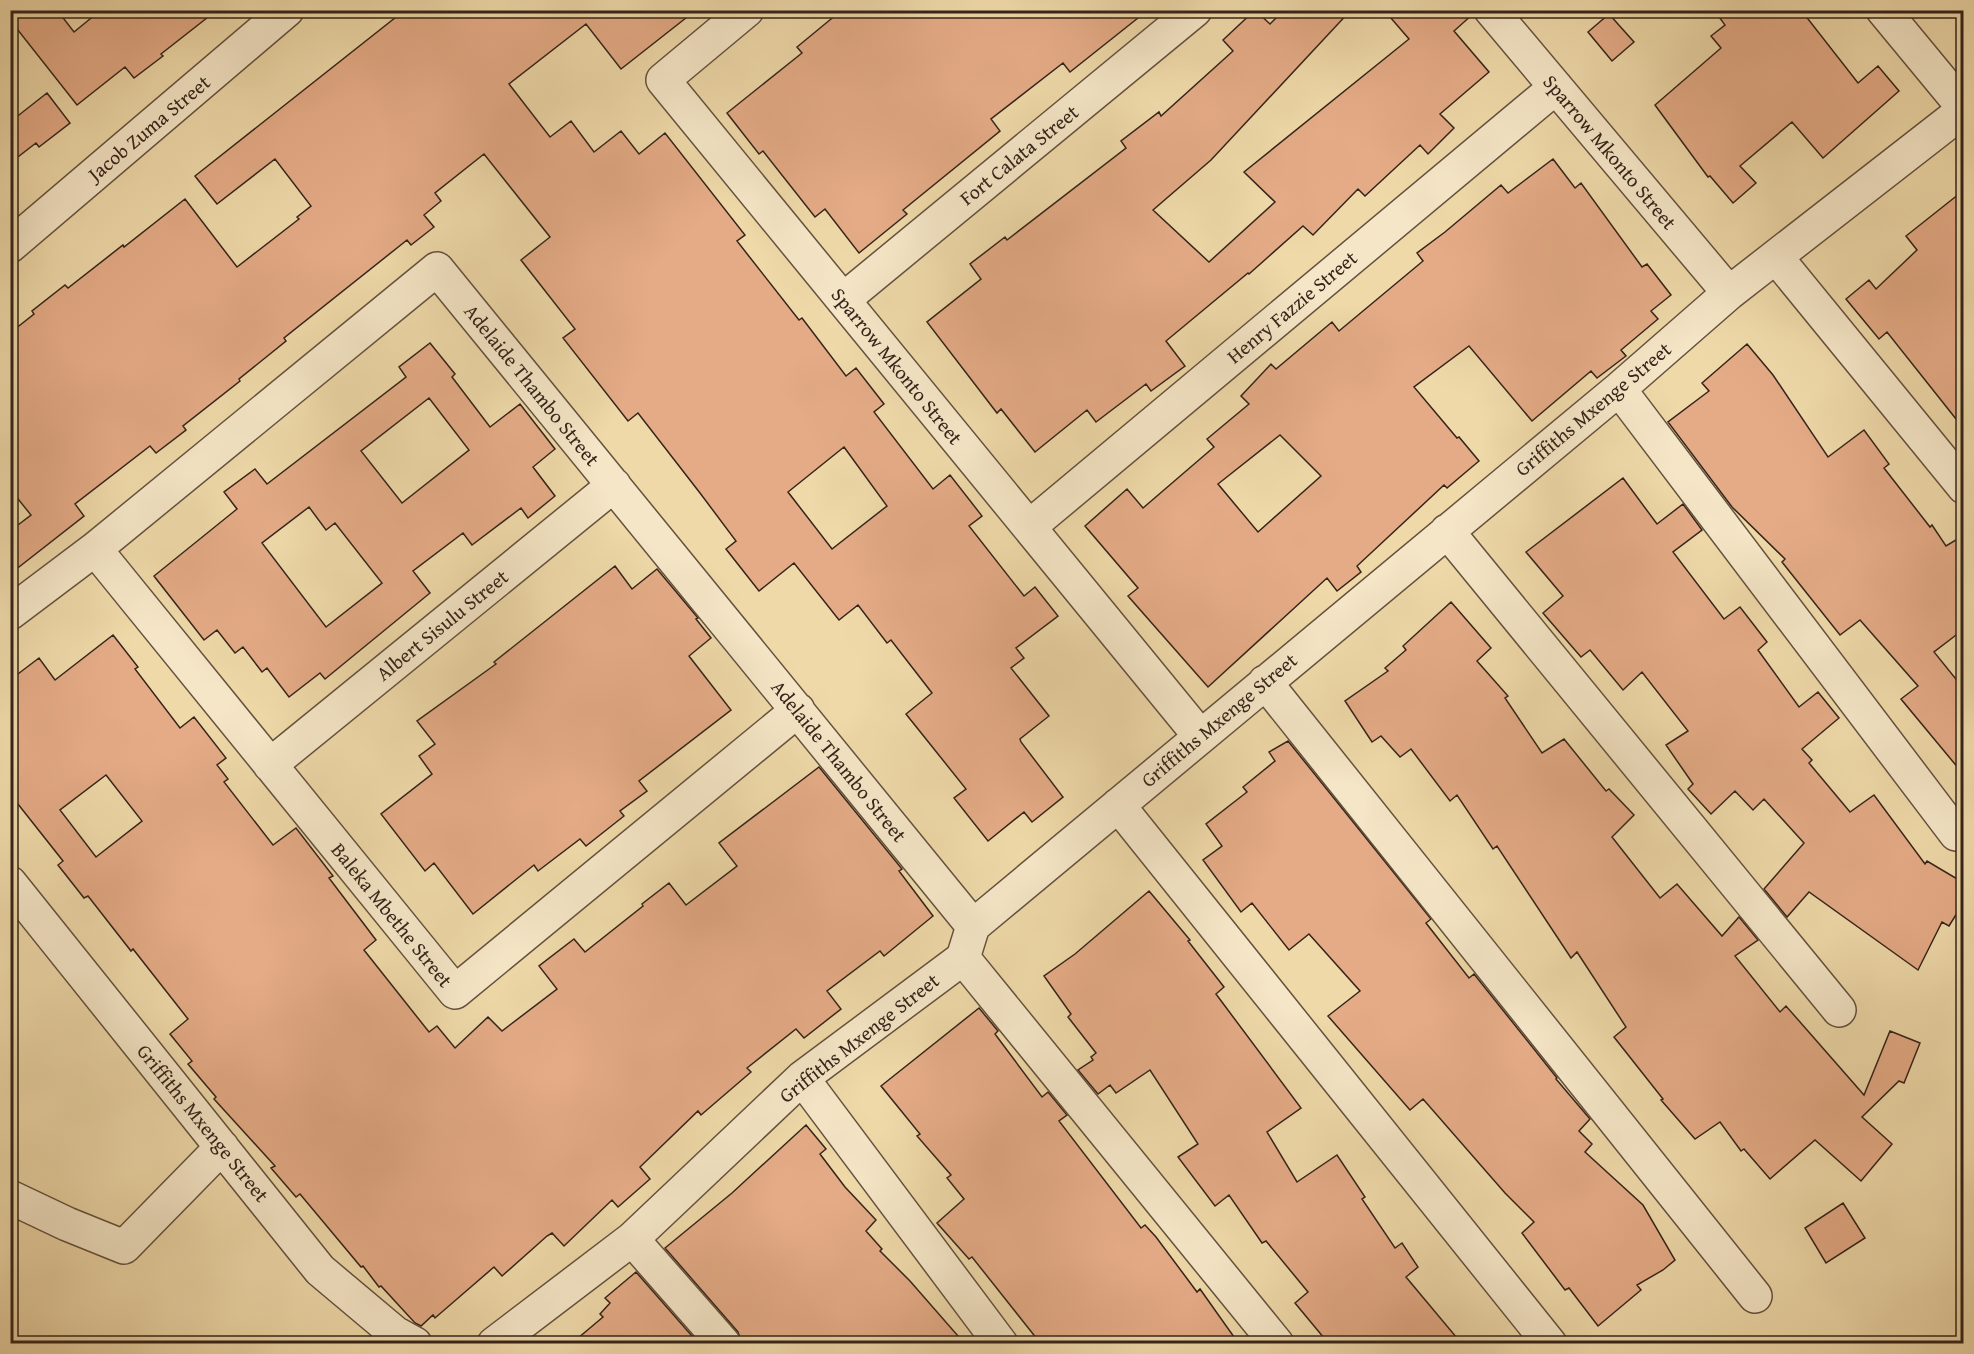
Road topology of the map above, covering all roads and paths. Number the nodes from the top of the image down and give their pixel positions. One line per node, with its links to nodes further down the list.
1 (288, 10): 8 (street, Jacob Zuma Street)
2 (747, 10): 11 (street, Sparrow Mkonto Street)
3 (1195, 10): 11 (street, Fort Calata Street)
4 (1491, 10): 6 (street, Sparrow Mkonto Street)
5 (1883, 10): 7 (street)
6 (1556, 87): 10 (street, Sparrow Mkonto Street); 15 (street, Henry Fazzie Street)
7 (1964, 109): 9 (street, Griffiths Mxenge Street)
8 (10, 246)
9 (1776, 257): 10 (street, Griffiths Mxenge Street); 14 (street)
10 (1729, 293): 12 (street, Griffiths Mxenge Street)
11 (843, 300): 15 (street, Sparrow Mkonto Street)
12 (1619, 389): 16 (street, Griffiths Mxenge Street); 24 (street)
13 (614, 485): 17 (street, Adelaide Thambo Street); 20 (street, Adelaide Thambo Street); 22 (street, Albert Sisulu Street)
14 (1964, 487)
15 (1029, 527): 21 (street, Sparrow Mkonto Street)
16 (1447, 531): 19 (street, Griffiths Mxenge Street); 28 (street)
17 (95, 549): 18 (street, Adelaide Thambo Street); 22 (street, Baleka Mbethe Street)
18 (10, 613)
19 (1265, 682): 21 (street, Griffiths Mxenge Street); 33 (street)
20 (798, 710): 22 (street, Baleka Mbethe Street); 26 (street, Adelaide Thambo Street)
21 (1200, 736): 23 (street, Griffiths Mxenge Street)
22 (270, 765)
23 (1118, 806): 26 (street, Griffiths Mxenge Street); 39 (street)
24 (1956, 834)
25 (10, 883): 30 (street, Griffiths Mxenge Street)
26 (973, 926): 27 (street)
27 (963, 958): 29 (street, Griffiths Mxenge Street); 38 (street)
28 (1839, 1010)
29 (802, 1078): 32 (street, Griffiths Mxenge Street); 37 (street)
30 (222, 1147): 31 (street); 34 (street, Griffiths Mxenge Street)
31 (10, 1197)
32 (632, 1239): 35 (street, Griffiths Mxenge Street); 36 (street)
33 (1755, 1296)
34 (415, 1344)
35 (494, 1344)
36 (723, 1344)
37 (1001, 1344)
38 (1277, 1344)
39 (1550, 1344)

